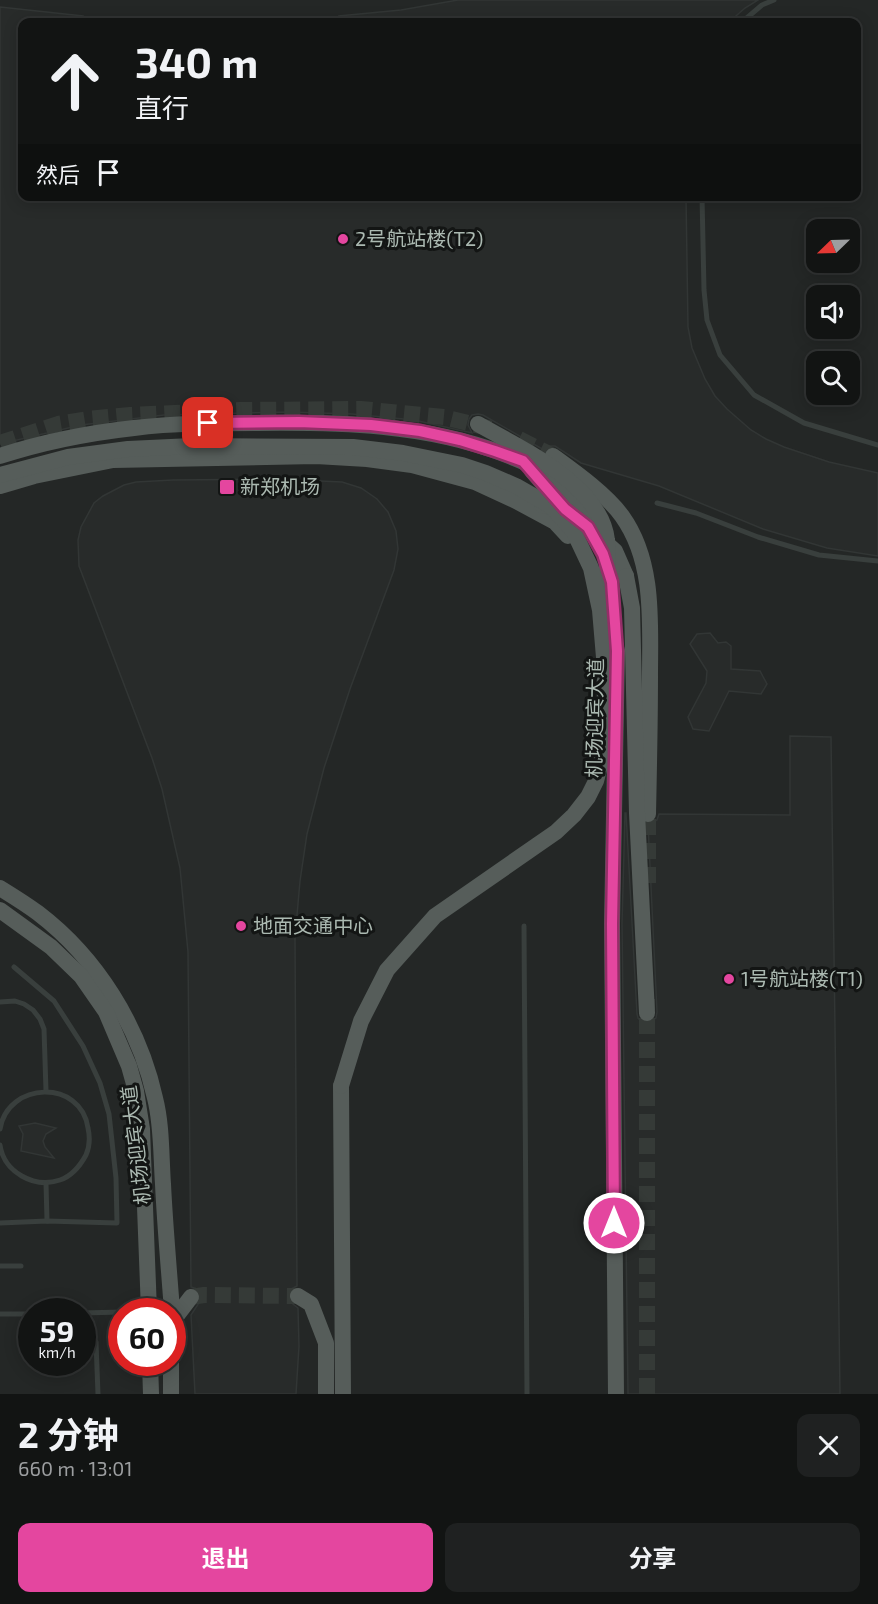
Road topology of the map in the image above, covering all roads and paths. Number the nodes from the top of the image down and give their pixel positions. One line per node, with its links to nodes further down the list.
1 (774, 0): 2 (lane)
2 (747, 18)
3 (702, 201): 5 (lane)
4 (478, 424): 17 (main road, bridge)
5 (878, 445)
6 (0, 456): 8 (main road)
7 (553, 456): 19 (main road)
8 (523, 461): 13 (main road); 15 (main road)
9 (0, 475): 17 (main road, bridge)
10 (0, 486): 11 (main road, 机场迎宾大道)
11 (516, 501): 13 (main road); 18 (main road, 机场迎宾大道)
12 (657, 503): 16 (lane)
13 (565, 509): 14 (main road)
14 (588, 527): 15 (main road); 18 (main road)
15 (615, 551): 25 (main road, bridge)
16 (878, 561)
17 (600, 610): 48 (main road, bridge)
18 (617, 651): 50 (main road, 机场迎宾大道)
19 (648, 814)
20 (0, 888): 37 (main road, 机场迎宾大道)
21 (0, 910): 36 (main road)
22 (524, 926): 49 (lane)
23 (14, 967): 30 (lane)
24 (0, 1002): 26 (lane)
25 (647, 1013)
26 (46, 1091): 27 (lane); 29 (lane)
27 (0, 1129)
28 (0, 1145): 29 (lane)
29 (46, 1183): 30 (lane)
30 (47, 1221): 31 (lane)
31 (0, 1223)
32 (0, 1266): 33 (lane)
33 (21, 1266)
34 (297, 1296): 47 (main road)
35 (191, 1297): 38 (main road)
36 (148, 1298)
37 (171, 1298)
38 (186, 1304)
39 (0, 1314): 40 (lane)
40 (18, 1314)
41 (96, 1342): 44 (lane)
42 (150, 1376): 45 (main road)
43 (171, 1376): 46 (main road)
44 (98, 1394)
45 (150, 1394)
46 (171, 1394)
47 (326, 1394)
48 (343, 1394)
49 (528, 1394)
50 (616, 1394)

